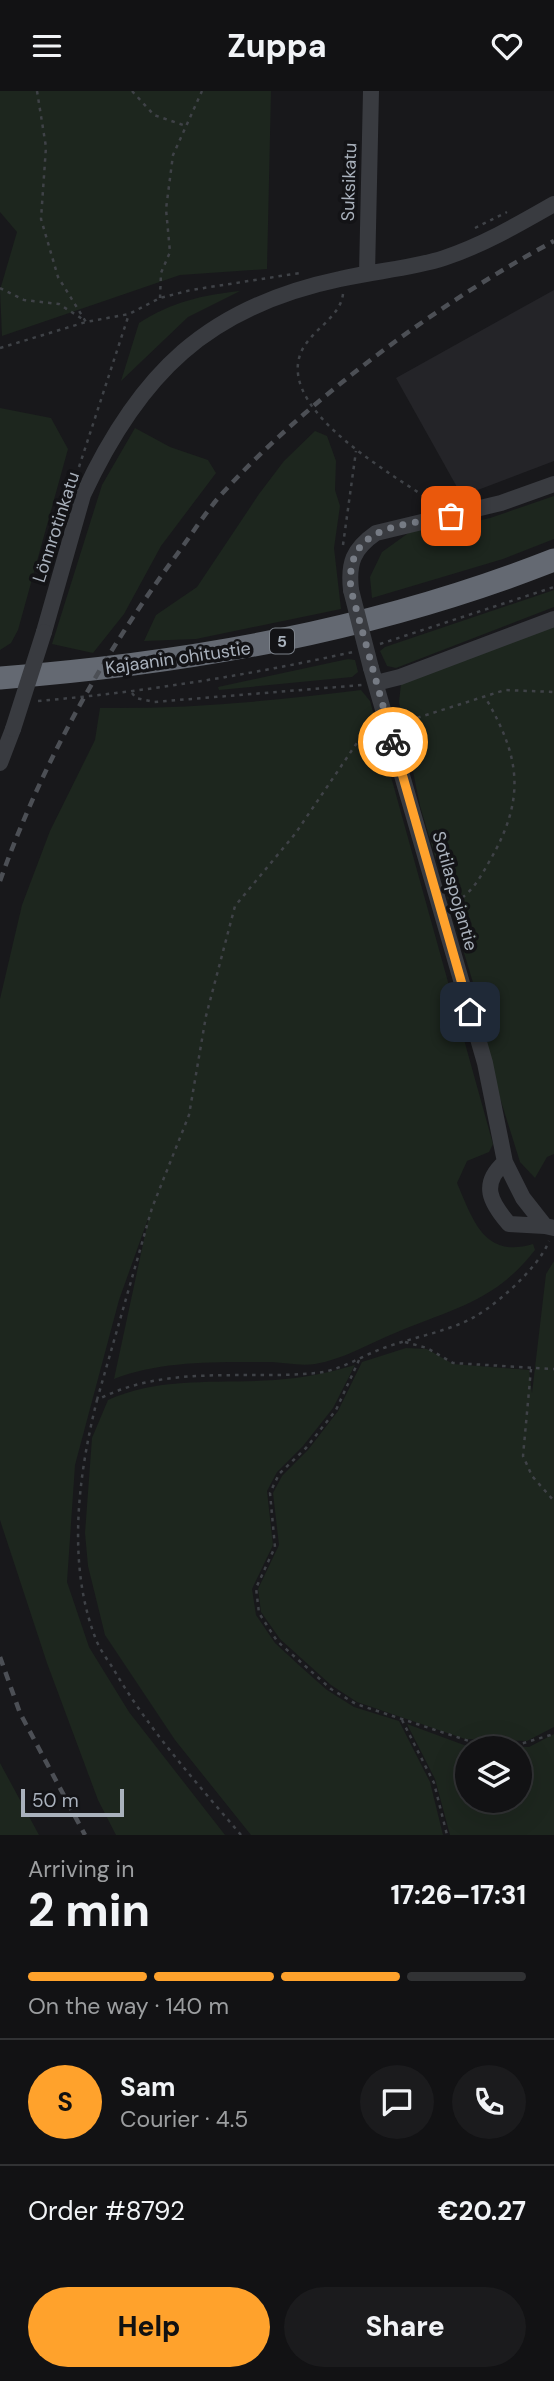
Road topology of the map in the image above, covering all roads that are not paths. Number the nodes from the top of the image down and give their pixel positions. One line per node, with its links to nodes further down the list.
1 (371, 91): 3 (street, Suksikatu)
2 (554, 204): 3 (street, Lönnrotinkatu)
3 (367, 274): 9 (street, Lönnrotinkatu, bridge)
4 (554, 484): 7 (street, Sotilaspojantie, bridge)
5 (554, 560): 8 (highway, Kajaanin ohitustie / 5)
6 (554, 619): 7 (street)
7 (374, 675): 10 (street, Sotilaspojantie)
8 (0, 678)
9 (0, 763)
10 (505, 1162): 11 (street, Sotilaspojantie); 11 (street)
11 (550, 1232)

